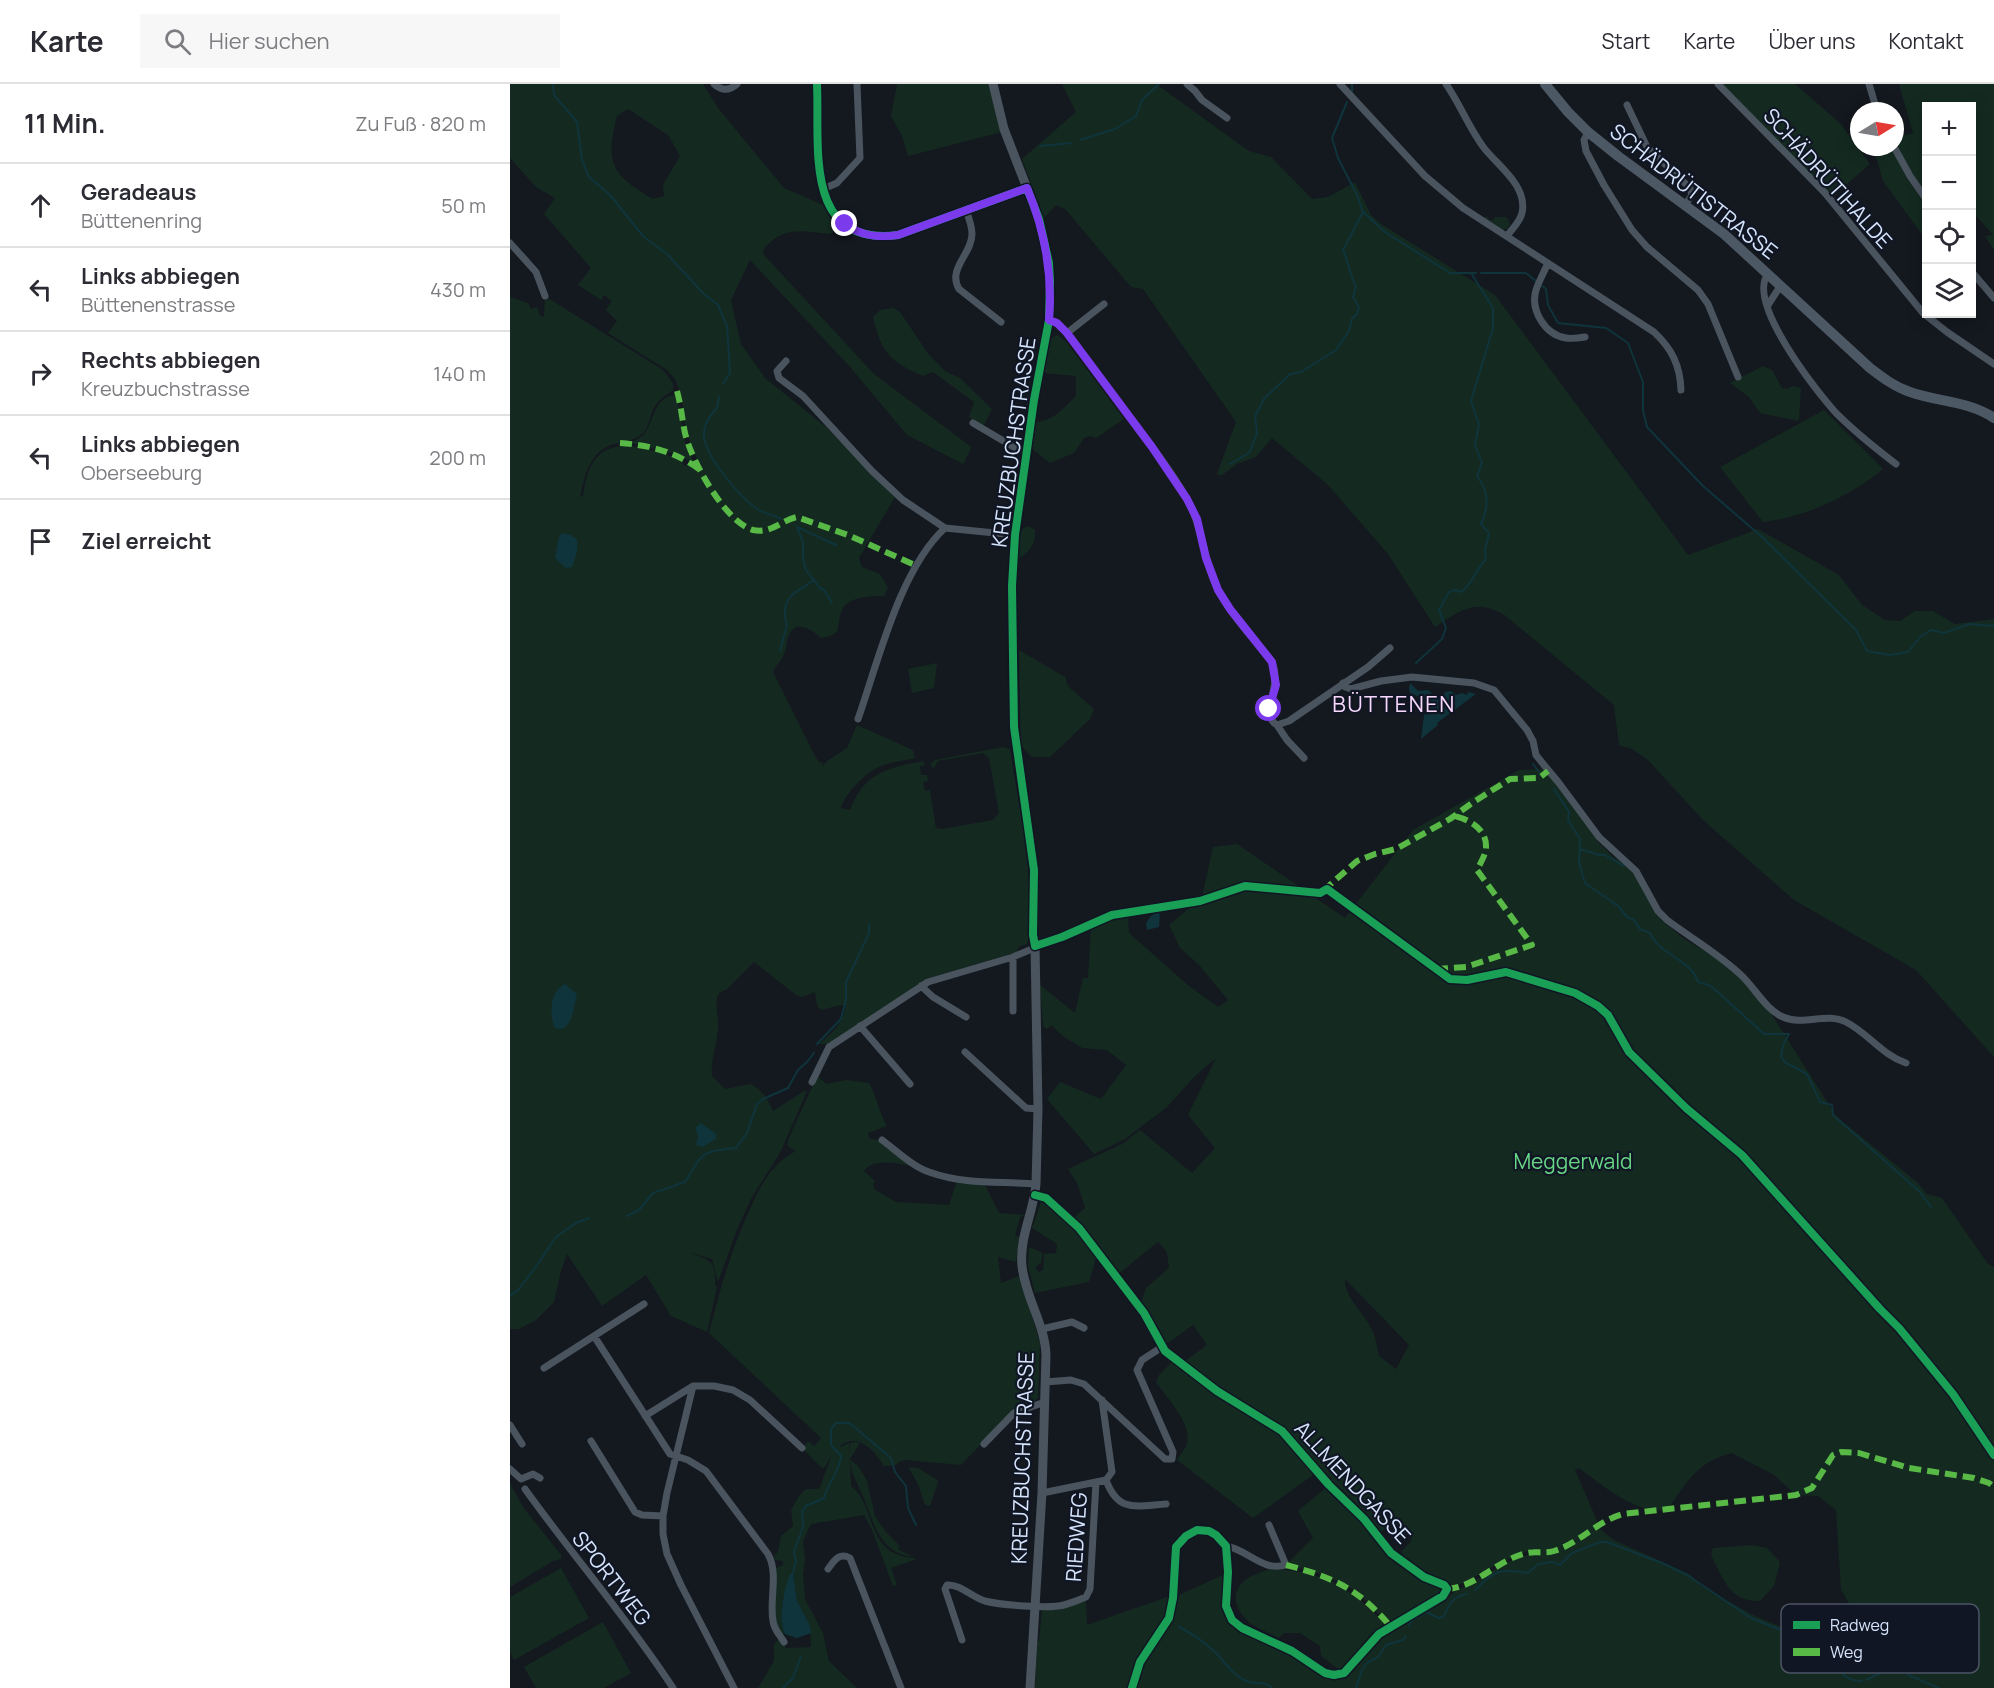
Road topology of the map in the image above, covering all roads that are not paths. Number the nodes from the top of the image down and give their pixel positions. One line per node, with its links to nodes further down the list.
1 (714, 84): 2 (street)
2 (737, 84)
3 (817, 84): 18 (street)
4 (857, 84): 18 (street)
5 (993, 84): 17 (street, KREUZBUCHSTRASSE)
6 (1187, 84): 14 (street)
7 (1340, 84): 22 (street)
8 (1446, 84): 22 (street)
9 (1545, 84): 15 (main road, SCHÄDRÜTISTRASSE)
10 (1718, 84): 37 (street, SCHÄDRÜTIHALDE)
11 (1869, 86): 12 (street)
12 (1874, 102)
13 (1627, 105): 20 (street)
14 (1227, 118)
15 (1588, 132): 20 (main road, SCHÄDRÜTISTRASSE); 38 (street)
16 (1899, 156): 19 (street)
17 (1027, 188): 21 (street); 32 (street, KREUZBUCHSTRASSE)
18 (823, 189): 21 (street)
19 (1922, 193)
20 (1685, 205): 25 (main road, SCHÄDRÜTISTRASSE)
21 (966, 210): 33 (street)
22 (1507, 236): 24 (street)
23 (510, 243): 28 (street)
24 (1548, 263): 35 (street); 39 (street)
25 (1768, 274): 27 (main road, SCHÄDRÜTISTRASSE); 31 (street)
26 (1976, 278): 29 (street)
27 (1781, 285): 31 (street); 40 (main road, SCHÄDRÜTISTRASSE)
28 (545, 296)
29 (1994, 298)
30 (1104, 304): 34 (street, KREUZBUCHSTRASSE)
31 (1768, 305): 43 (street)
32 (1049, 320): 34 (street); 42 (street, KREUZBUCHSTRASSE)
33 (1001, 322)
34 (1067, 333): 49 (street)
35 (1585, 337)
36 (786, 361): 44 (street)
37 (1994, 364)
38 (1738, 377)
39 (1681, 390)
40 (1994, 418)
41 (974, 423): 42 (street)
42 (1026, 451): 45 (street, KREUZBUCHSTRASSE)
43 (1896, 464)
44 (945, 528): 45 (street); 48 (street)
45 (1015, 535): 52 (street, KREUZBUCHSTRASSE)
46 (1390, 648): 47 (street)
47 (1342, 683): 49 (street); 59 (street)
48 (858, 719)
49 (1277, 725): 50 (street)
50 (1304, 758)
51 (1200, 901): 52 (street)
52 (1035, 946): 53 (street); 62 (street, KREUZBUCHSTRASSE)
53 (1013, 957): 54 (street); 55 (street)
54 (921, 986): 56 (street); 57 (street)
55 (1013, 1011)
56 (966, 1017)
57 (860, 1026): 60 (street); 61 (street)
58 (965, 1052): 62 (street)
59 (1906, 1063)
60 (812, 1082)
61 (910, 1084)
62 (1038, 1109): 64 (street, KREUZBUCHSTRASSE)
63 (882, 1140): 64 (street)
64 (1036, 1184): 65 (street, KREUZBUCHSTRASSE)
65 (1035, 1195): 68 (street, KREUZBUCHSTRASSE); 70 (street, ALLMENDGASSE)
66 (645, 1304): 69 (street)
67 (1084, 1328): 68 (street)
68 (1042, 1329): 72 (street, KREUZBUCHSTRASSE)
69 (594, 1336): 71 (street); 76 (street)
70 (1162, 1347): 74 (street); 92 (street, ALLMENDGASSE)
71 (544, 1368)
72 (1045, 1382): 74 (street); 75 (street, KREUZBUCHSTRASSE)
73 (693, 1386): 76 (street); 81 (street); 82 (street)
74 (1102, 1400): 85 (street, RIEDWEG)
75 (1045, 1402): 80 (street); 88 (street, KREUZBUCHSTRASSE)
76 (645, 1416): 82 (street)
77 (510, 1425): 79 (street)
78 (591, 1441): 90 (street)
79 (522, 1444)
80 (984, 1444)
81 (802, 1448)
82 (676, 1457): 90 (street); 96 (street)
83 (510, 1469): 84 (street)
84 (540, 1478)
85 (1106, 1480): 86 (street, RIEDWEG); 89 (street)
86 (1096, 1482): 88 (street); 94 (street, RIEDWEG)
87 (525, 1489): 97 (street, SPORTWEG)
88 (1042, 1493): 94 (street, KREUZBUCHSTRASSE)
89 (1166, 1504)
90 (663, 1516): 98 (street)
91 (1269, 1525): 92 (street)
92 (1226, 1546): 101 (street)
93 (828, 1569): 99 (street)
94 (1034, 1605): 95 (street); 100 (street, KREUZBUCHSTRASSE)
95 (962, 1640)
96 (784, 1642)
97 (673, 1688)
98 (734, 1688)
99 (901, 1688)
100 (1030, 1688)
101 (1132, 1688)

